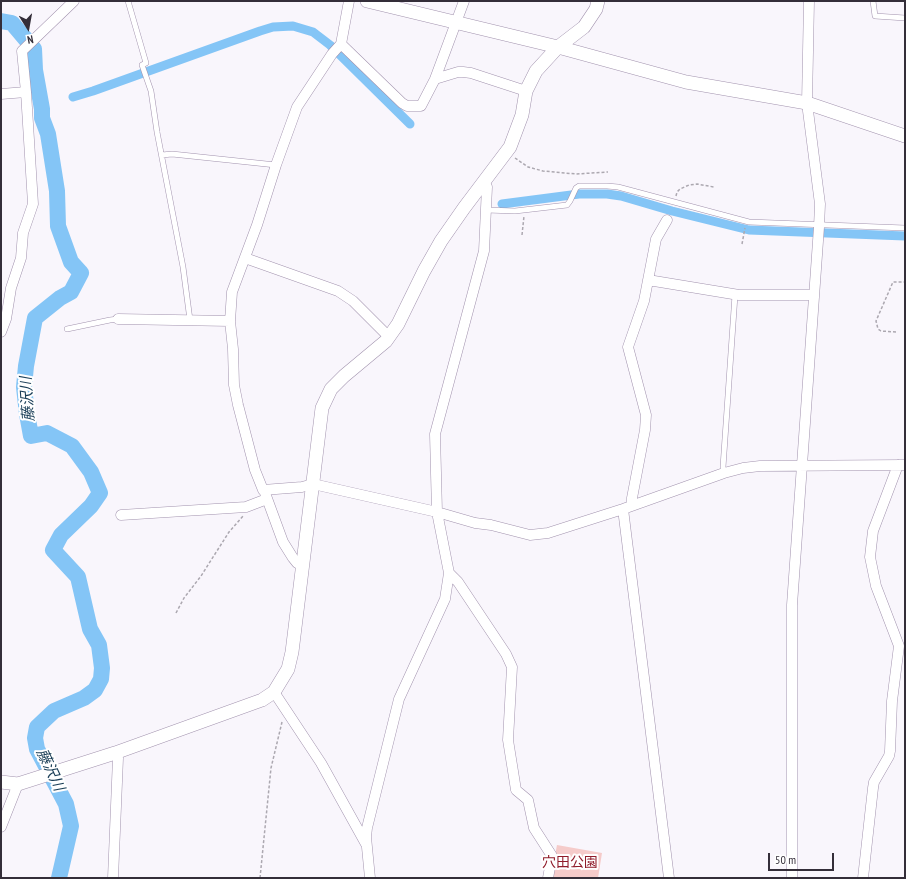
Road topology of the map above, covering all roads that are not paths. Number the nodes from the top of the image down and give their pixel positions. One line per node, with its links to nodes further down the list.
1 (74, 1): 15 (street)
2 (128, 1): 19 (lane)
3 (349, 1): 11 (street)
4 (367, 1): 10 (street)
5 (464, 1): 10 (street)
6 (598, 1): 12 (street)
7 (809, 1): 17 (street)
8 (873, 1): 9 (lane)
9 (905, 18)
10 (456, 21): 12 (street); 13 (street)
11 (340, 45): 13 (street); 20 (street)
12 (558, 46): 14 (street); 17 (street)
13 (435, 79): 14 (street)
14 (526, 91): 21 (street)
15 (26, 92): 16 (street); 34 (street)
16 (1, 94)
17 (807, 104): 18 (street); 24 (street)
18 (905, 136)
19 (162, 155): 20 (lane); 31 (lane)
20 (276, 165): 26 (street)
21 (484, 181): 22 (street); 35 (street)
22 (487, 210): 24 (lane); 42 (street)
23 (667, 220): 27 (street)
24 (819, 226): 25 (lane); 29 (street)
25 (905, 228)
26 (245, 258): 32 (street); 35 (street)
27 (648, 280): 28 (street); 41 (street)
28 (735, 294): 29 (street); 38 (lane)
29 (814, 295): 37 (street)
30 (118, 319): 31 (street); 33 (lane)
31 (190, 320): 32 (street)
32 (230, 321): 40 (street)
33 (67, 329)
34 (1, 332)
35 (389, 337): 39 (street)
36 (901, 465): 37 (street); 57 (street)
37 (801, 466): 38 (street); 56 (street)
38 (724, 473): 41 (street)
39 (313, 484): 40 (street); 42 (street); 44 (street)
40 (265, 494): 43 (street); 44 (street)
41 (628, 507): 42 (street); 55 (street)
42 (436, 512): 45 (street)
43 (121, 515)
44 (303, 565): 46 (street)
45 (449, 573): 51 (street); 54 (street)
46 (274, 692): 47 (street); 51 (street)
47 (115, 752): 49 (street); 52 (street)
48 (1, 782): 49 (street)
49 (18, 784): 50 (street)
50 (1, 827)
51 (367, 846): 53 (street)
52 (113, 878)
53 (370, 878)
54 (548, 878)
55 (669, 878)
56 (792, 878)
57 (863, 878)

